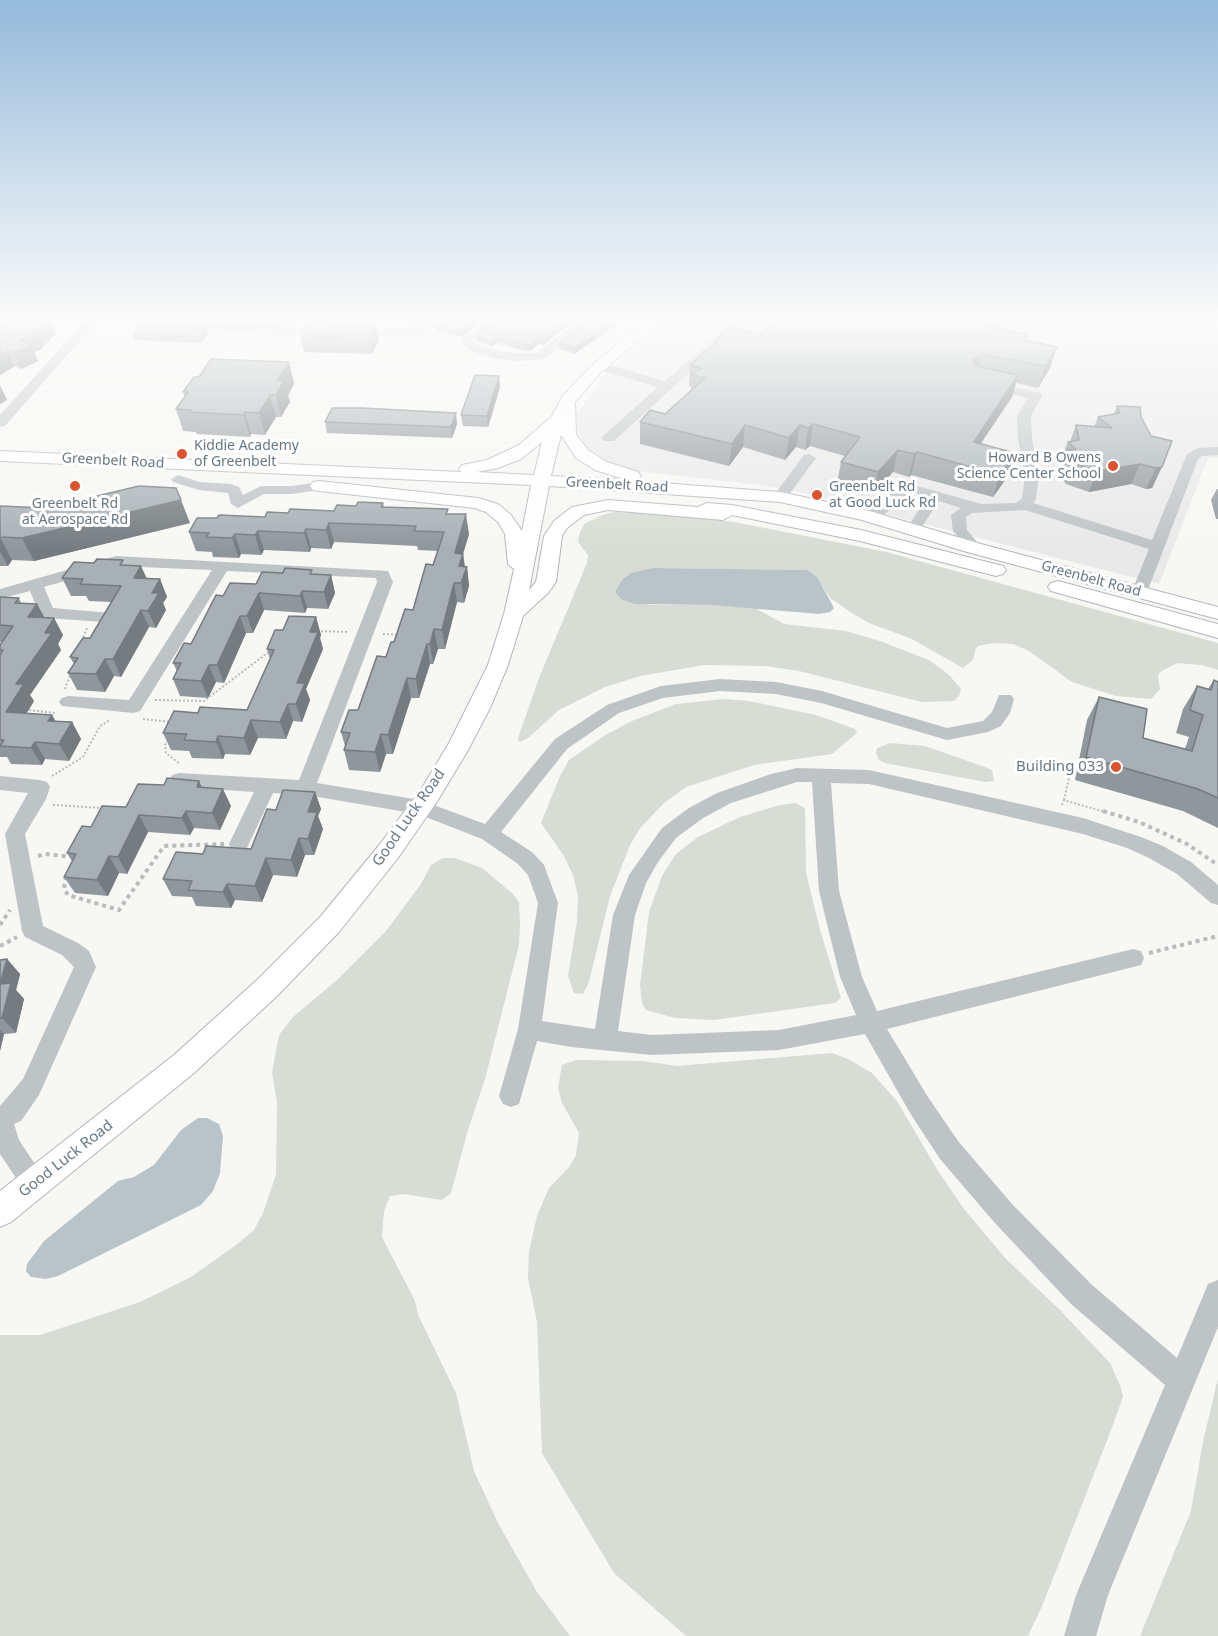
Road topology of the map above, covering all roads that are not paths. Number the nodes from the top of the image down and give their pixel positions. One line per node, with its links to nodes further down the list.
1 (23, 397): 6 (street)
2 (573, 397): 5 (main road, Good Luck Road)
3 (655, 397): 7 (street)
4 (1035, 397): 18 (street)
5 (565, 407): 12 (main road); 14 (main road, Good Luck Road); 15 (main road)
6 (0, 423)
7 (609, 438)
8 (1218, 451): 24 (street)
9 (0, 456): 12 (main road, Greenbelt Road)
10 (809, 458): 17 (street)
11 (0, 470): 13 (main road, Greenbelt Road)
12 (418, 475): 14 (main road, Greenbelt Road)
13 (318, 486): 14 (main road, Greenbelt Road); 27 (main road)
14 (539, 489): 15 (main road, Greenbelt Road); 21 (main road, Greenbelt Road); 27 (main road, Good Luck Road)
15 (732, 494): 17 (main road, Greenbelt Road)
16 (936, 495): 19 (street); 20 (street); 22 (street)
17 (780, 497): 20 (main road, Greenbelt Road)
18 (1024, 505): 19 (street); 24 (street)
19 (978, 508): 25 (street)
20 (866, 515): 22 (main road, Greenbelt Road)
21 (790, 522): 23 (main road, Greenbelt Road); 32 (main road)
22 (914, 528): 23 (main road); 25 (main road, Greenbelt Road)
23 (861, 536): 34 (main road, Greenbelt Road)
24 (1158, 547): 29 (street)
25 (974, 548): 29 (main road, Greenbelt Road)
26 (222, 567): 28 (street); 35 (street); 41 (street)
27 (521, 581): 32 (main road, Good Luck Road)
28 (35, 584): 30 (street); 33 (street)
29 (1140, 591): 31 (main road, Greenbelt Road)
30 (0, 594)
31 (1218, 613)
32 (514, 614): 42 (main road, Good Luck Road)
33 (98, 616)
34 (1218, 631)
35 (66, 697)
36 (1005, 699): 43 (street)
37 (821, 774): 45 (street); 47 (street); 49 (street)
38 (179, 780): 40 (street)
39 (0, 783): 51 (street)
40 (267, 785): 41 (street); 44 (street)
41 (306, 788): 42 (street)
42 (420, 807): 43 (street); 51 (main road, Good Luck Road)
43 (489, 834): 48 (street)
44 (239, 844)
45 (1218, 897)
46 (1133, 958): 47 (street)
47 (871, 1023): 49 (street); 54 (street)
48 (529, 1029): 49 (street); 50 (street)
49 (605, 1039)
50 (511, 1096)
51 (35, 1184): 52 (main road, Good Luck Road)
52 (0, 1211)
53 (1218, 1294): 54 (street)
54 (1183, 1382): 55 (street)
55 (1080, 1636)

